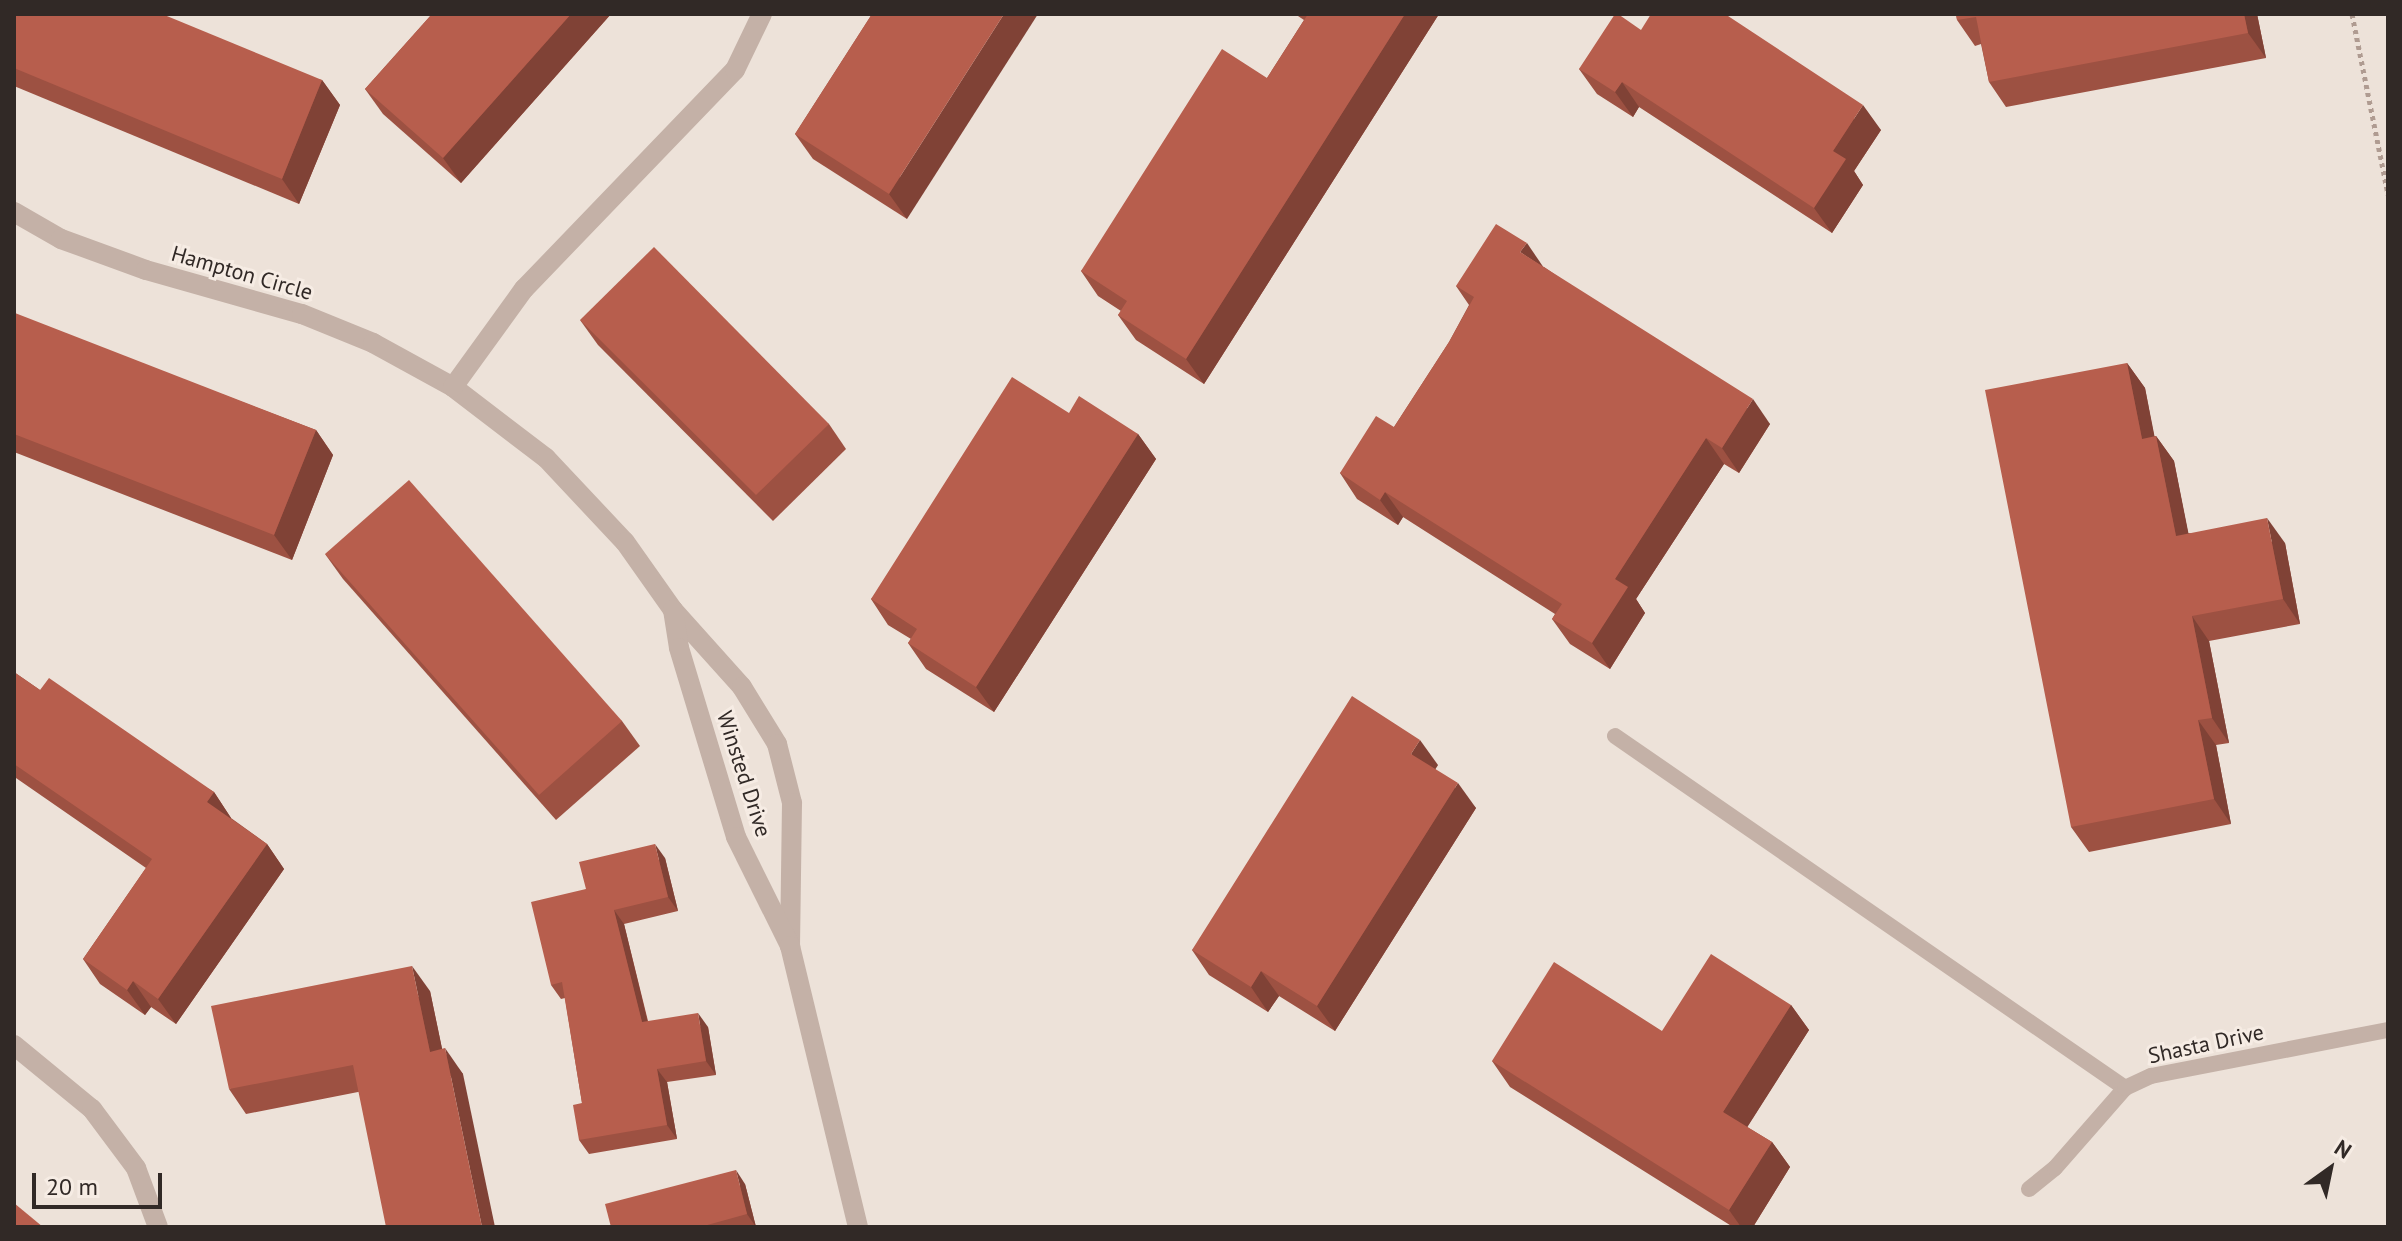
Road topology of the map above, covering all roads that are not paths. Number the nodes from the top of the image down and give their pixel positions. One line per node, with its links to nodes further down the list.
1 (762, 14): 3 (street)
2 (14, 212): 3 (street, Hampton Circle)
3 (453, 387): 4 (street, Winsted Drive)
4 (673, 610): 6 (street, Winsted Drive); 6 (street, Winsted Drive)
5 (1615, 736): 9 (lane)
6 (790, 946): 12 (street, Winsted Drive)
7 (2388, 1030): 9 (lane, Shasta Drive)
8 (14, 1045): 11 (street)
9 (2125, 1088): 10 (lane, Shasta Drive)
10 (2029, 1189)
11 (158, 1227)
12 (858, 1227)

